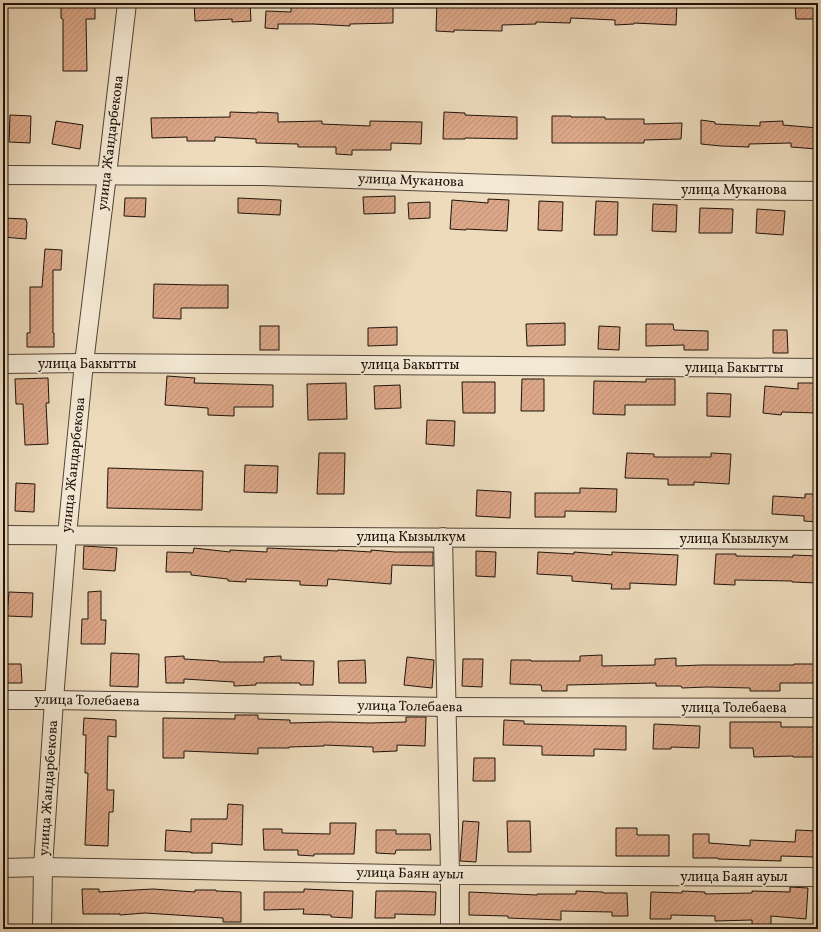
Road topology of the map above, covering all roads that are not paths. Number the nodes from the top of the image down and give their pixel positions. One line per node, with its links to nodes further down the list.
1 (127, 3): 3 (street, улица Жандарбекова)
2 (3, 175): 3 (street, улица Муканова)
3 (107, 175): 4 (street, улица Муканова); 5 (street, улица Жандарбекова)
4 (818, 191)
5 (84, 363): 6 (street, улица Бакытты); 7 (street, улица Бакытты); 9 (street, улица Жандарбекова)
6 (3, 364)
7 (818, 368)
8 (3, 535): 9 (street, улица Кызылкум)
9 (67, 535): 10 (street, улица Кызылкум); 13 (street, улица Жандарбекова)
10 (443, 537): 11 (street, улица Кызылкум); 14 (street)
11 (818, 540)
12 (3, 700): 13 (street, улица Толебаева)
13 (54, 700): 14 (street, улица Толебаева); 16 (street, улица Жандарбекова)
14 (446, 707): 15 (street, улица Толебаева); 18 (street)
15 (818, 708)
16 (44, 867): 17 (street, улица Баян ауыл); 18 (street, улица Баян ауыл); 20 (street, улица Жандарбекова)
17 (3, 868)
18 (450, 875): 19 (street, улица Баян ауыл); 21 (street)
19 (818, 877)
20 (42, 929)
21 (450, 929)

